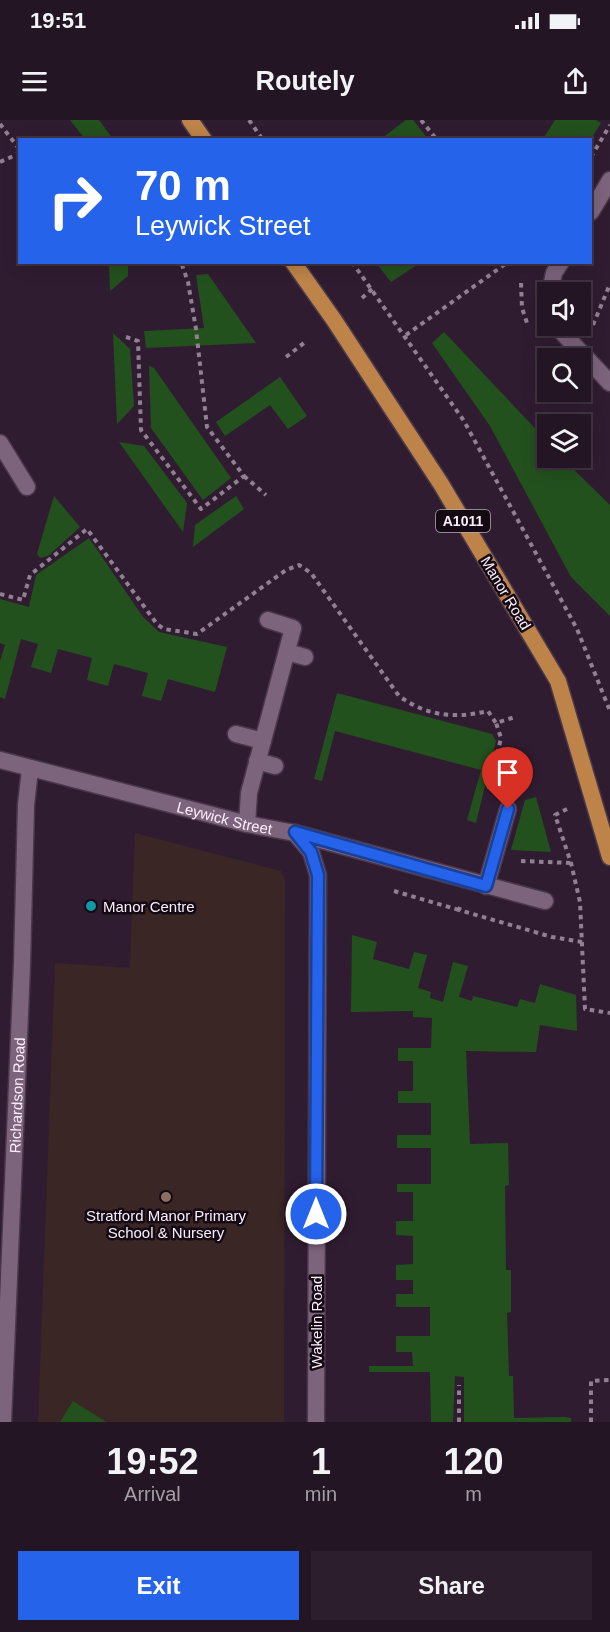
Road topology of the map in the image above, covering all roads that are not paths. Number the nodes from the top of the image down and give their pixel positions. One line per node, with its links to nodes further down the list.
1 (190, 120): 2 (main road)
2 (203, 138)
3 (610, 180): 4 (street)
4 (592, 210)
5 (294, 264): 24 (main road, Manor Road / A1011)
6 (560, 264): 7 (street)
7 (552, 282)
8 (565, 336): 9 (street)
9 (610, 383)
10 (0, 443): 11 (street)
11 (27, 487)
12 (268, 620): 13 (street)
13 (287, 652): 14 (street); 16 (street)
14 (305, 657)
15 (236, 734): 16 (street)
16 (263, 741): 18 (street)
17 (0, 760): 20 (street, Leywick Street)
18 (257, 761): 19 (street); 22 (street)
19 (275, 766)
20 (30, 769): 22 (street, Leywick Street); 27 (street, Richardson Road)
21 (508, 809): 25 (street)
22 (247, 824): 23 (street, Leywick Street)
23 (295, 832): 25 (street, Leywick Street); 28 (street, Wakelin Road)
24 (610, 857)
25 (486, 886): 26 (street, Leywick Street)
26 (545, 901)
27 (3, 1422)
28 (316, 1422)

